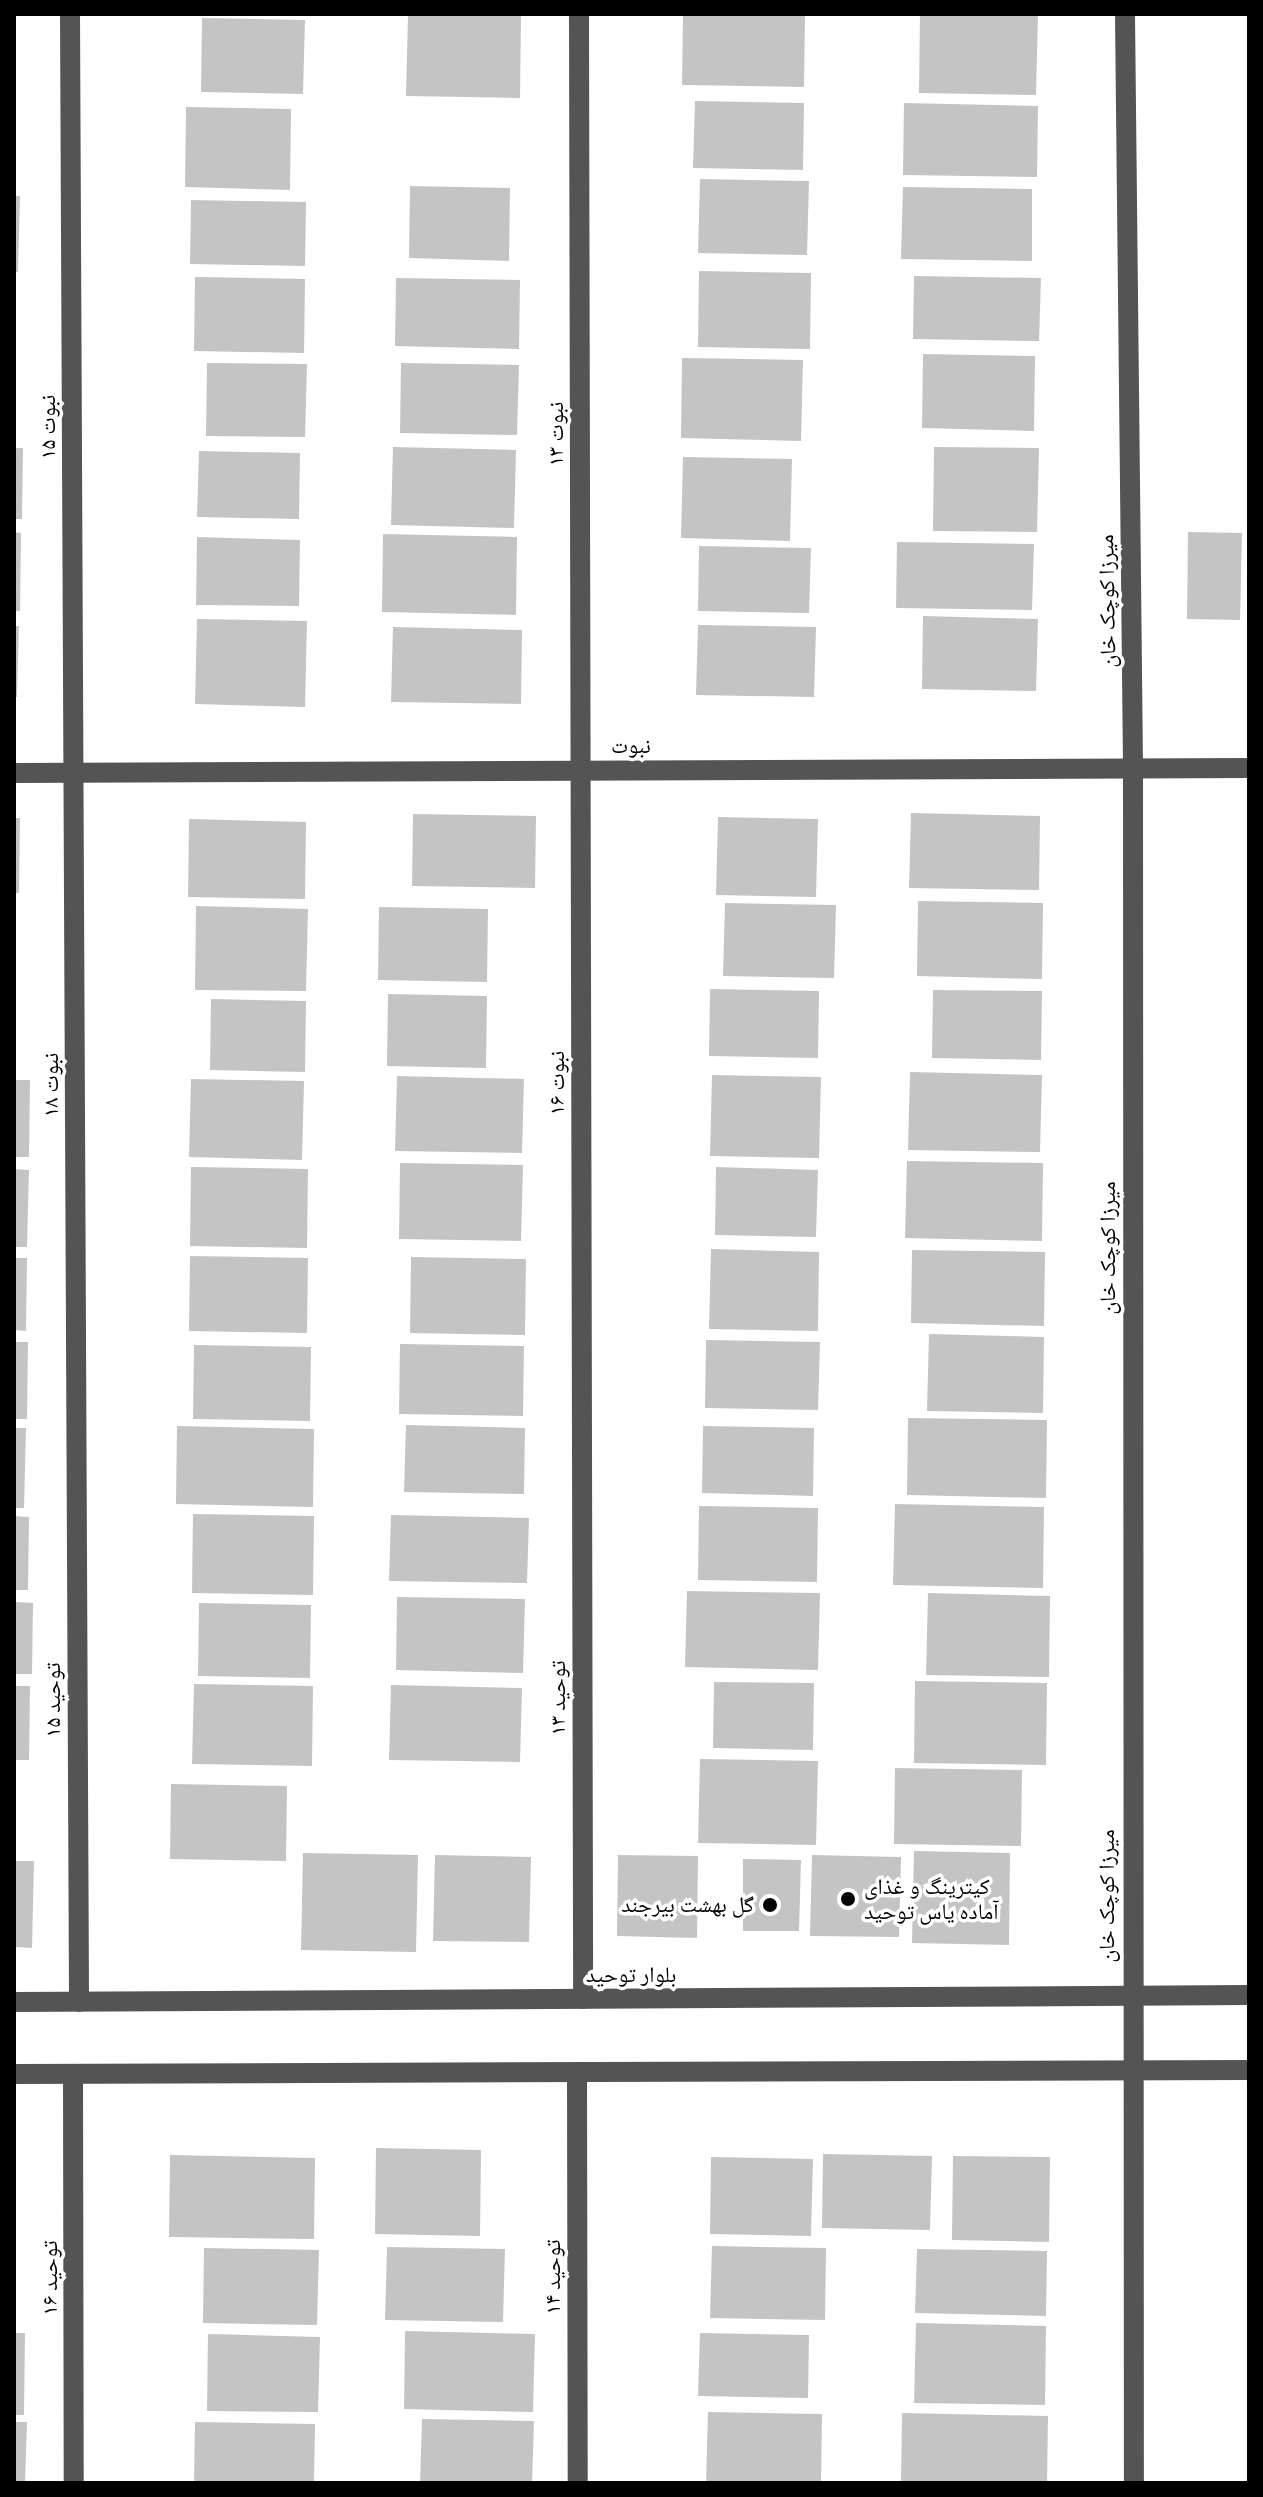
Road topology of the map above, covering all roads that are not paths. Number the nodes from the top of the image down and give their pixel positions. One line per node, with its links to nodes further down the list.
1 (70, 14): 7 (street, نبوت ۱۵)
2 (579, 14): 6 (street, نبوت ۱۳)
3 (1125, 14): 4 (street, میرزا کوچک خان)
4 (1133, 768): 5 (street, نبوت); 6 (street, نبوت); 12 (street, میرزا کوچک خان)
5 (1249, 768)
6 (580, 770): 7 (street, نبوت); 9 (street, نبوت ۱۶)
7 (73, 772): 8 (street, نبوت); 10 (street, نبوت ۱۸)
8 (14, 773)
9 (582, 1396): 13 (street, توحید ۱۳)
10 (76, 1397): 15 (street, توحید ۱۵)
11 (1249, 1995): 12 (street, بلوار توحید)
12 (1131, 1996): 13 (street, بلوار توحید); 16 (street, میرزا کوچک خان)
13 (583, 1999): 15 (street, بلوار توحید)
14 (14, 2002): 15 (street, بلوار توحید)
15 (79, 2002)
16 (1130, 2070): 17 (street); 18 (street); 23 (street, میرزا کوچک خان)
17 (1249, 2070)
18 (577, 2072): 20 (street); 22 (street, توحید ۱۴)
19 (14, 2074): 20 (street)
20 (73, 2074): 21 (street, توحید ۱۶)
21 (74, 2483)
22 (578, 2483)
23 (1134, 2483)

